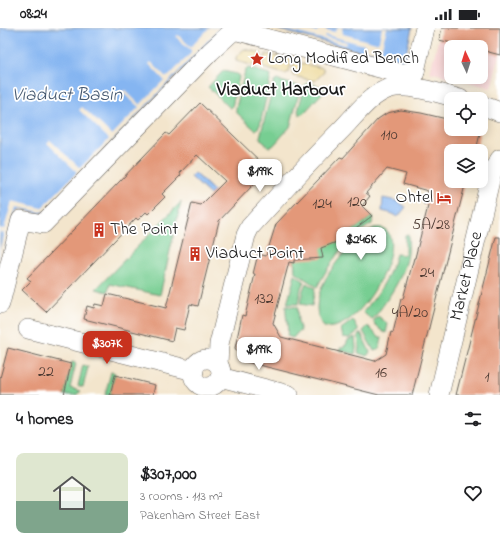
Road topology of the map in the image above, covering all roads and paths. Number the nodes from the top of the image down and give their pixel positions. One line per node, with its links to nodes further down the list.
1 (425, 28): 2 (street)
2 (413, 80): 3 (street); 7 (street); 10 (street)
3 (444, 93)
4 (488, 108): 5 (street)
5 (500, 113)
6 (500, 159): 12 (street, Market Place)
7 (0, 304)
8 (28, 330): 9 (street)
9 (194, 370): 10 (street); 10 (street)
10 (211, 381): 11 (street)
11 (289, 395)
12 (439, 395)

